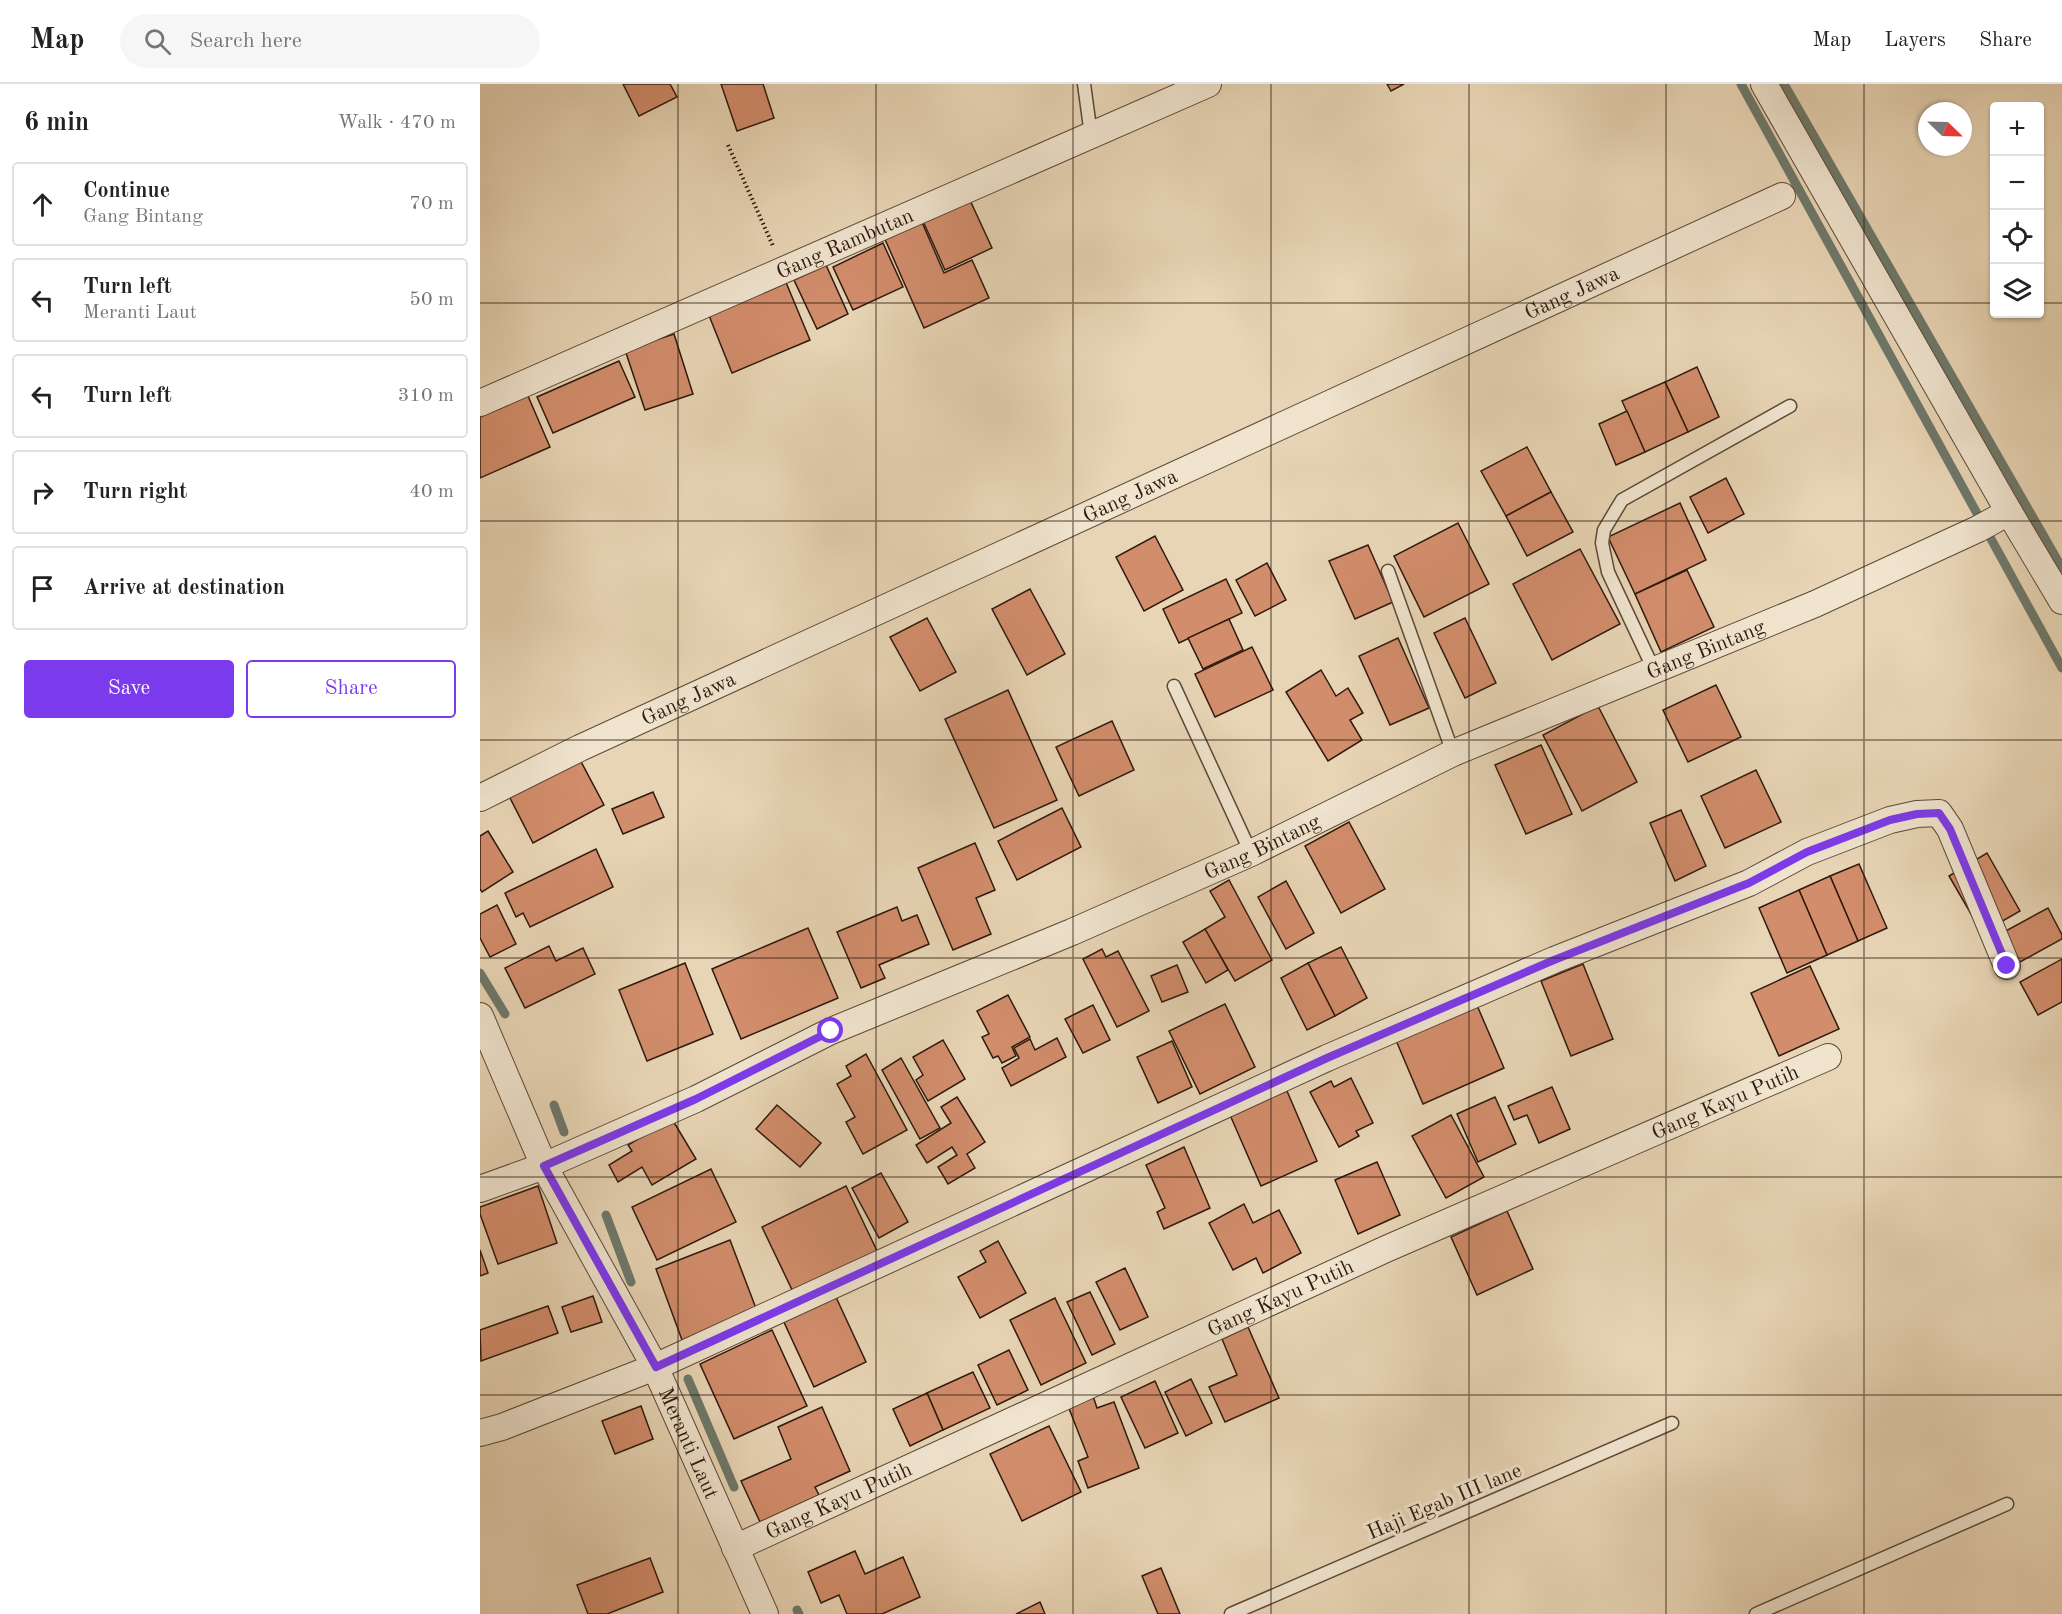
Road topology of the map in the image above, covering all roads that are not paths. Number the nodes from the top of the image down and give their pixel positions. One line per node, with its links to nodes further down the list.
1 (1084, 84): 4 (lane)
2 (1208, 84): 4 (street, Gang Rambutan)
3 (1764, 84): 8 (street)
4 (1091, 135): 6 (street, Gang Rambutan)
5 (1782, 196): 14 (street, Gang Jawa)
6 (480, 403)
7 (1790, 406): 11 (lane)
8 (2008, 512): 10 (street); 11 (street, Gang Bintang)
9 (1388, 571): 13 (lane)
10 (2062, 601)
11 (1654, 670): 13 (street, Gang Bintang)
12 (1174, 686): 15 (lane)
13 (1453, 753): 15 (street, Gang Bintang)
14 (480, 798)
15 (1251, 853): 19 (street, Gang Bintang)
16 (2007, 966): 21 (street)
17 (480, 1016): 19 (street, Meranti Laut)
18 (1828, 1057): 25 (street, Gang Kayu Putih)
19 (544, 1166): 20 (street, Gang Bintang); 21 (street, Meranti Laut)
20 (480, 1189)
21 (656, 1367): 23 (street); 25 (street, Meranti Laut)
22 (1672, 1423): 27 (lane, Haji Egab III lane)
23 (480, 1433)
24 (2007, 1504): 28 (lane)
25 (735, 1548): 26 (street, Meranti Laut)
26 (765, 1614)
27 (1231, 1614)
28 (1756, 1614)

